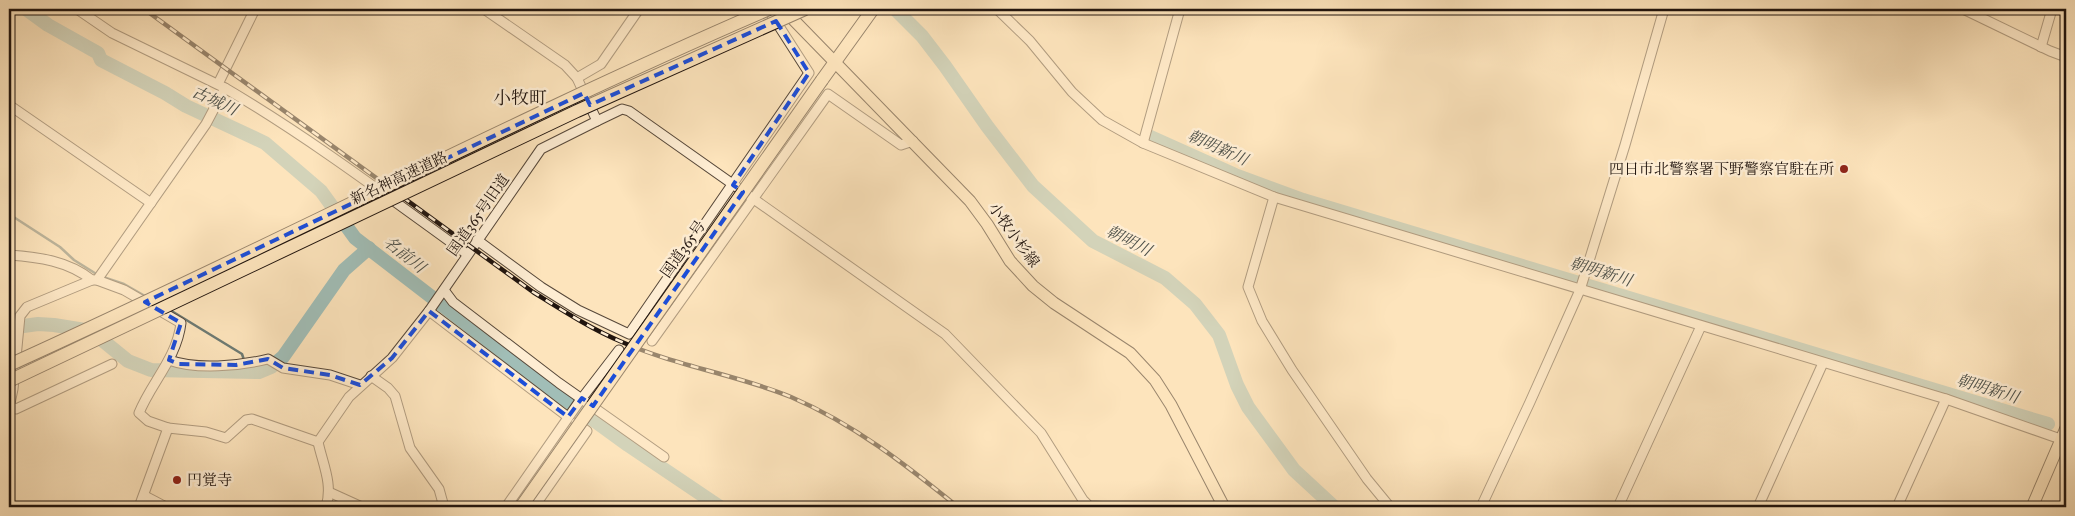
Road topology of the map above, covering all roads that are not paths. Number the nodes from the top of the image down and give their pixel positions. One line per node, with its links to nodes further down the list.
1 (78, 9): 18 (street)
2 (254, 9): 18 (street)
3 (484, 9): 17 (street)
4 (639, 9): 17 (street)
5 (769, 9): 23 (street); 40 (highway, 新名神高速道路, bridge)
6 (783, 9): 16 (main road, 小牧小杉線)
7 (805, 9): 42 (highway, 新名神高速道路, bridge)
8 (872, 9): 16 (highway, 国道365号)
9 (997, 9): 22 (street)
10 (1180, 9): 22 (street)
11 (1664, 9): 31 (street)
12 (1963, 9): 14 (street)
13 (2052, 9): 14 (street)
14 (2041, 47): 15 (street)
15 (2066, 57)
16 (834, 63): 21 (main road, 小牧小杉線); 60 (highway, 国道365号, bridge)
17 (577, 78): 20 (street)
18 (221, 86): 26 (street); 28 (street)
19 (9, 105): 26 (street)
20 (597, 121): 23 (street, 国道365号旧道); 27 (street, 国道365号旧道)
21 (913, 142): 25 (street); 63 (main road, 小牧小杉線)
22 (1143, 143): 24 (street)
23 (733, 185): 25 (street, 国道365号旧道); 27 (street)
24 (1274, 197): 31 (street); 64 (street)
25 (753, 198): 35 (street); 62 (street, 国道365号旧道)
26 (151, 203): 30 (street)
27 (477, 240): 28 (street, 国道365号旧道)
28 (467, 254): 32 (street, 国道365号旧道)
29 (9, 255): 30 (street)
30 (95, 280): 37 (street); 46 (street)
31 (1581, 286): 34 (street); 65 (street)
32 (442, 292): 33 (street, 国道365号旧道); 45 (street)
33 (430, 310): 41 (street, 国道365号旧道); 47 (street)
34 (1701, 326): 38 (street); 66 (street)
35 (652, 341)
36 (619, 350): 45 (street)
37 (169, 360): 43 (street); 48 (street)
38 (1823, 363): 44 (street); 67 (street)
39 (112, 364): 46 (street)
40 (9, 365)
41 (371, 376): 43 (street, 国道365号旧道); 58 (street)
42 (9, 381)
43 (360, 385): 50 (street, 国道365号旧道)
44 (1946, 399): 49 (street); 68 (street)
45 (581, 400): 47 (street); 51 (street)
46 (9, 407)
47 (570, 416): 59 (street); 61 (street)
48 (168, 428): 50 (street); 53 (street)
49 (2065, 436): 69 (main road)
50 (318, 442): 52 (street)
51 (664, 457)
52 (329, 492): 56 (street); 57 (street)
53 (145, 496): 54 (street); 55 (street)
54 (139, 507)
55 (166, 507)
56 (326, 507)
57 (362, 507)
58 (444, 507)
59 (506, 507)
60 (521, 507)
61 (534, 507)
62 (1116, 507)
63 (1223, 507)
64 (1390, 507)
65 (1481, 507)
66 (1618, 507)
67 (1758, 507)
68 (1897, 507)
69 (2032, 507)

